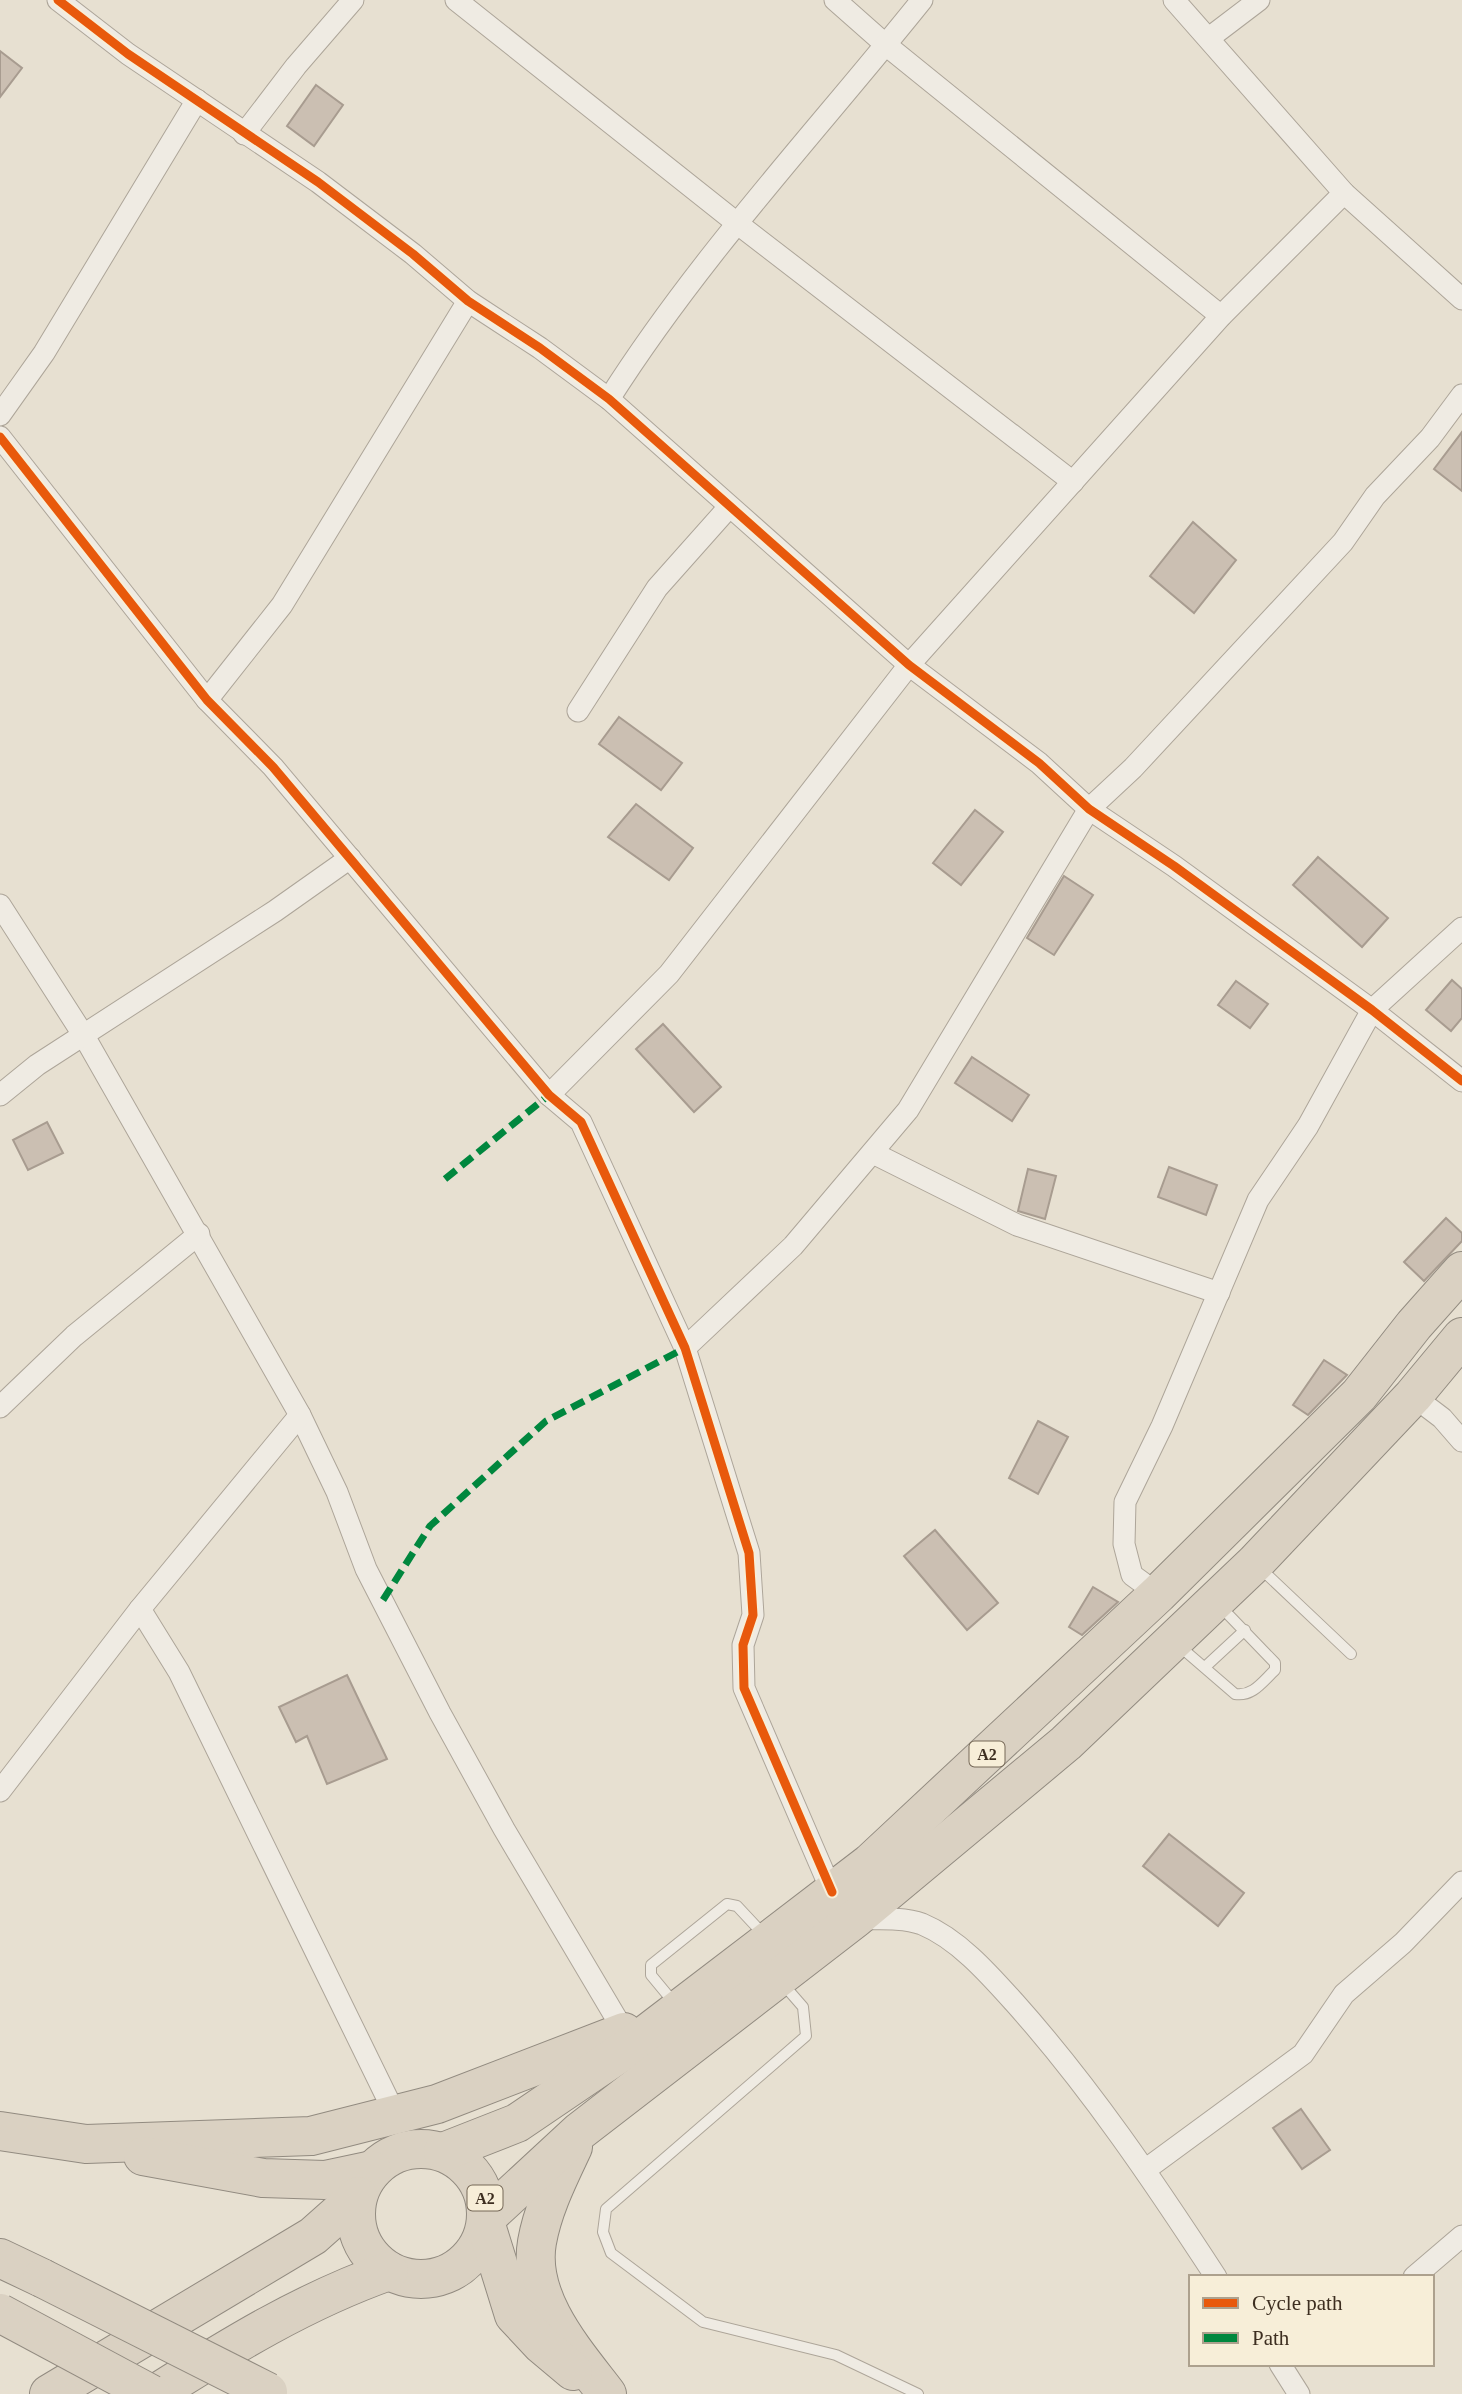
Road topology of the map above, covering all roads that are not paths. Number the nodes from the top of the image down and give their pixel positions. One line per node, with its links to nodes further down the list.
1 (58, 0): 10 (street)
2 (353, 0): 11 (street)
3 (456, 0): 13 (street)
4 (835, 0): 9 (street)
5 (922, 0): 9 (street)
6 (1174, 0): 8 (street)
7 (1259, 0): 8 (street)
8 (1209, 38): 12 (street)
9 (886, 45): 13 (street); 16 (street)
10 (197, 100): 11 (street); 19 (street)
11 (244, 134): 15 (street)
12 (1344, 193): 14 (street); 16 (street)
13 (738, 224): 18 (street); 21 (street)
14 (1462, 299)
15 (468, 301): 18 (street); 24 (street)
16 (1221, 316): 21 (street)
17 (1462, 395): 26 (street)
18 (609, 399): 22 (street)
19 (0, 415)
20 (0, 437): 24 (street)
21 (1073, 482): 23 (street)
22 (729, 507): 23 (street); 25 (street)
23 (909, 665): 26 (street); 34 (street)
24 (206, 701): 27 (street)
25 (578, 711)
26 (1089, 809): 30 (street); 35 (street)
27 (350, 858): 31 (street); 34 (street)
28 (0, 905): 31 (street)
29 (1462, 928): 30 (street)
30 (1373, 1010): 32 (street); 38 (street)
31 (84, 1036): 33 (street); 36 (street)
32 (1462, 1081)
33 (0, 1095)
34 (549, 1095): 40 (street)
35 (873, 1153): 38 (street); 40 (street)
36 (199, 1234): 42 (street); 43 (street)
37 (1462, 1271): 46 (highway, A2)
38 (1219, 1293): 46 (street)
39 (1462, 1337): 41 (highway, A2)
40 (685, 1348): 55 (street)
41 (1413, 1396): 44 (street); 45 (highway, A2)
42 (0, 1407)
43 (300, 1415): 48 (street); 59 (street)
44 (1462, 1441)
45 (1255, 1563): 47 (highway, A2); 51 (lane)
46 (1158, 1594): 55 (highway, A2)
47 (1216, 1602): 49 (lane); 50 (highway, A2)
48 (141, 1609): 53 (street); 60 (street)
49 (1245, 1630): 52 (lane); 52 (lane)
50 (1174, 1641): 52 (lane); 55 (highway, A2)
51 (1351, 1654)
52 (1205, 1667)
53 (0, 1791)
54 (1462, 1882): 65 (street)
55 (844, 1905): 56 (highway, A2); 57 (highway, A2); 65 (street)
56 (769, 1941): 58 (highway, A2); 58 (lane)
57 (779, 1979): 62 (highway, A2); 79 (lane)
58 (676, 2011): 59 (highway)
59 (628, 2039): 60 (highway); 64 (highway)
60 (396, 2116): 63 (highway)
61 (0, 2131): 63 (highway)
62 (580, 2131): 67 (highway, A2); 78 (highway)
63 (86, 2144): 66 (highway)
64 (443, 2152): 66 (highway); 67 (highway, A2)
65 (1145, 2169): 71 (street)
66 (365, 2183): 70 (highway); 76 (highway)
67 (486, 2221): 70 (highway, A2); 78 (highway)
68 (1462, 2236): 72 (street)
69 (0, 2258): 75 (highway, bridge)
70 (389, 2271): 77 (highway)
71 (1215, 2275)
72 (1416, 2275)
73 (0, 2313): 77 (highway, bridge)
74 (1286, 2366): 80 (street)
75 (270, 2393)
76 (49, 2394)
77 (153, 2394)
78 (605, 2394)
79 (918, 2394)
80 (1299, 2394)

